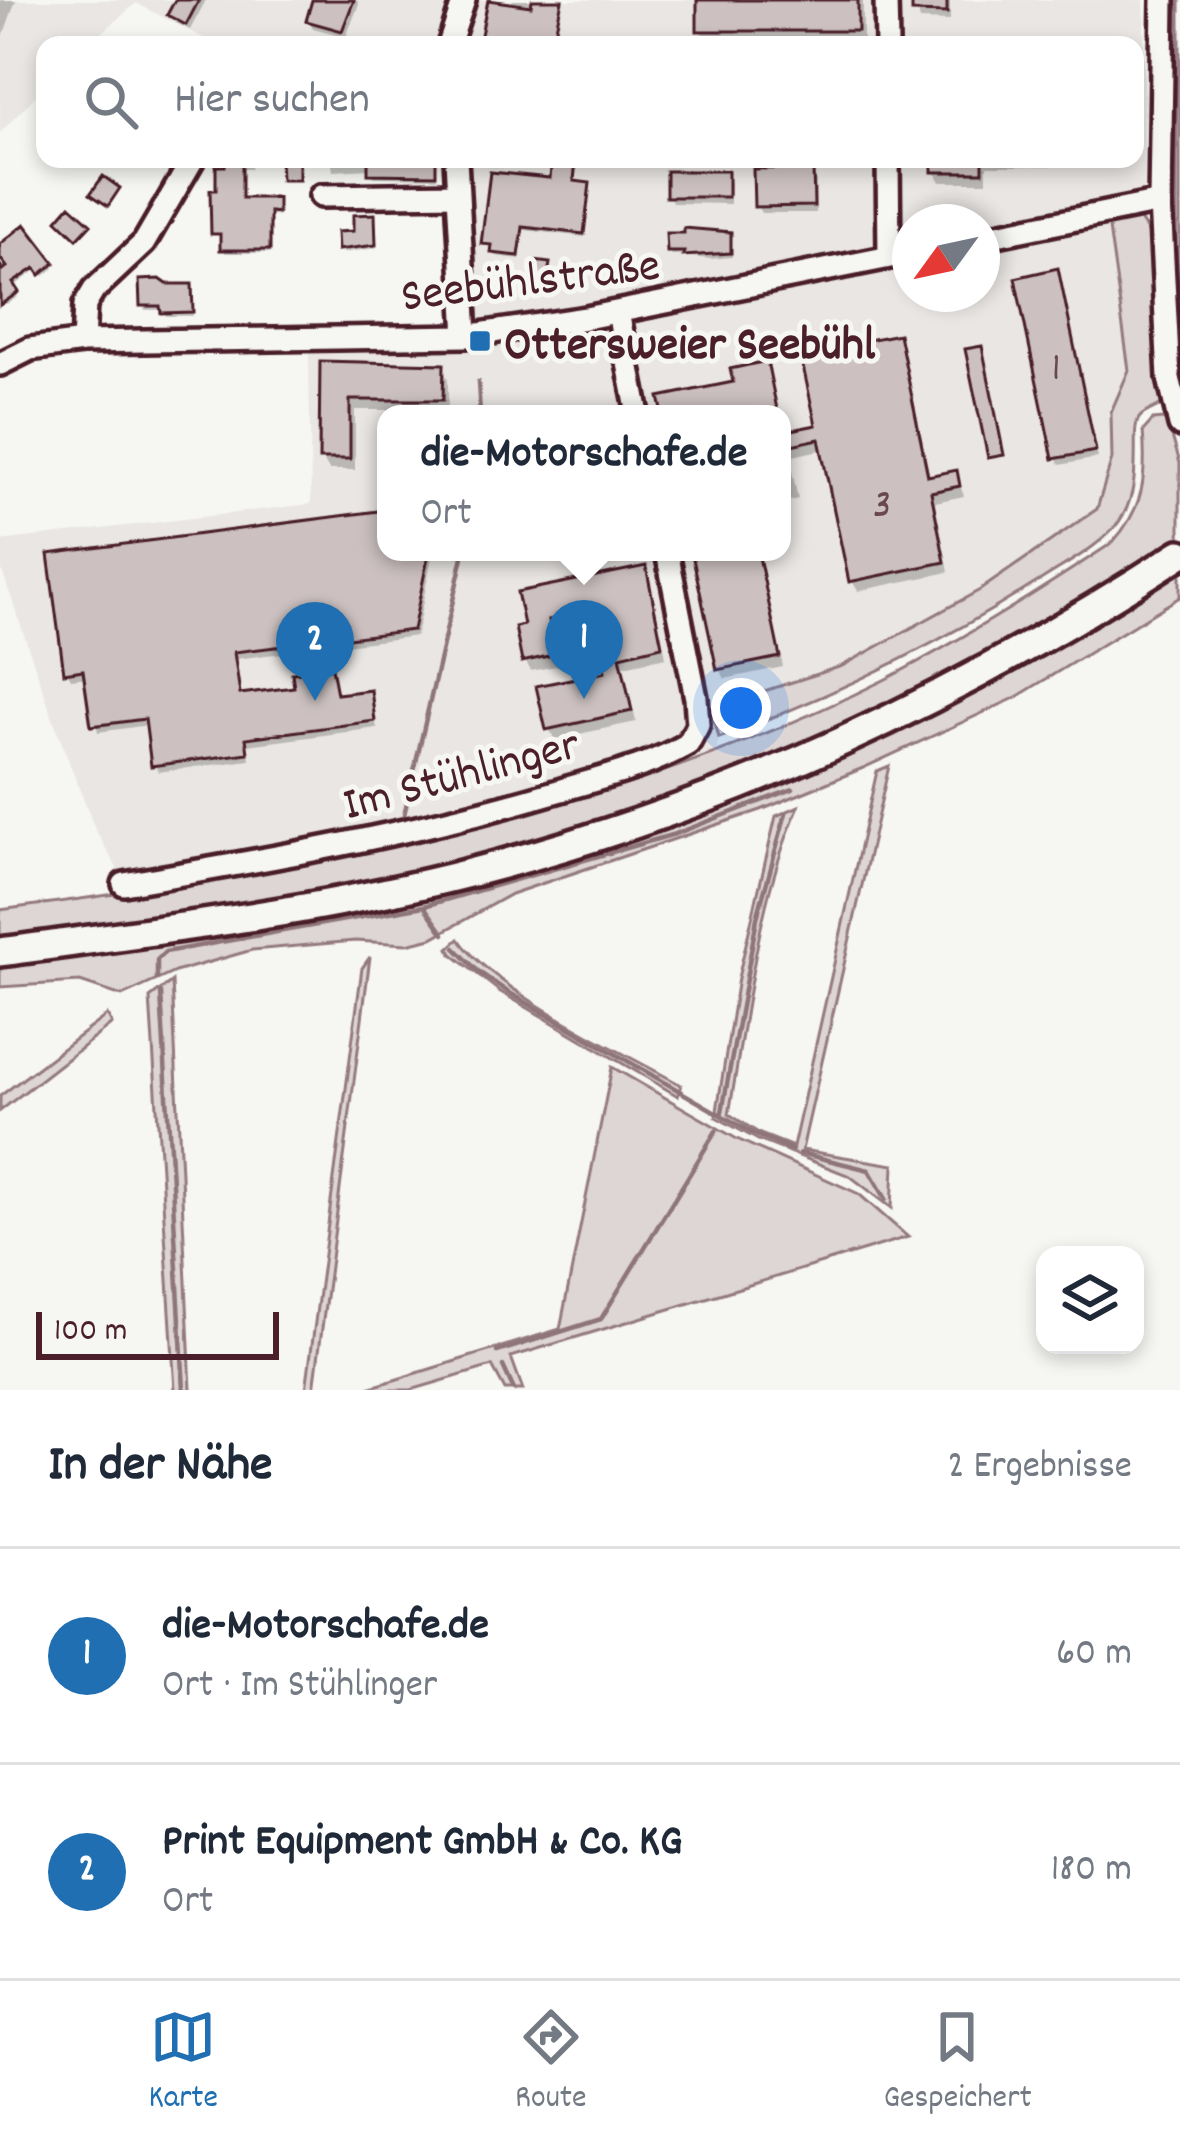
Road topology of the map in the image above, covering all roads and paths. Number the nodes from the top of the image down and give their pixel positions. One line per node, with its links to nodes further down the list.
1 (464, 0): 4 (street)
2 (886, 0): 5 (street)
3 (1163, 0): 11 (street)
4 (452, 36)
5 (887, 36)
6 (188, 168): 17 (street)
7 (457, 168): 9 (street)
8 (889, 168): 12 (street)
9 (458, 194): 10 (street); 16 (street)
10 (321, 196)
11 (1160, 202): 13 (street); 20 (street)
12 (893, 204)
13 (1000, 234)
14 (892, 256): 15 (street, Seebühlstraße)
15 (618, 312): 16 (street, Seebühlstraße); 19 (street)
16 (466, 336): 17 (street, Seebühlstraße)
17 (83, 342): 18 (street, Seebühlstraße)
18 (0, 364)
19 (636, 405)
20 (1178, 420): 21 (street)
21 (1180, 440)
22 (1180, 554): 25 (main road)
23 (669, 561): 24 (street, Im Stühlinger)
24 (124, 884)
25 (0, 952)

